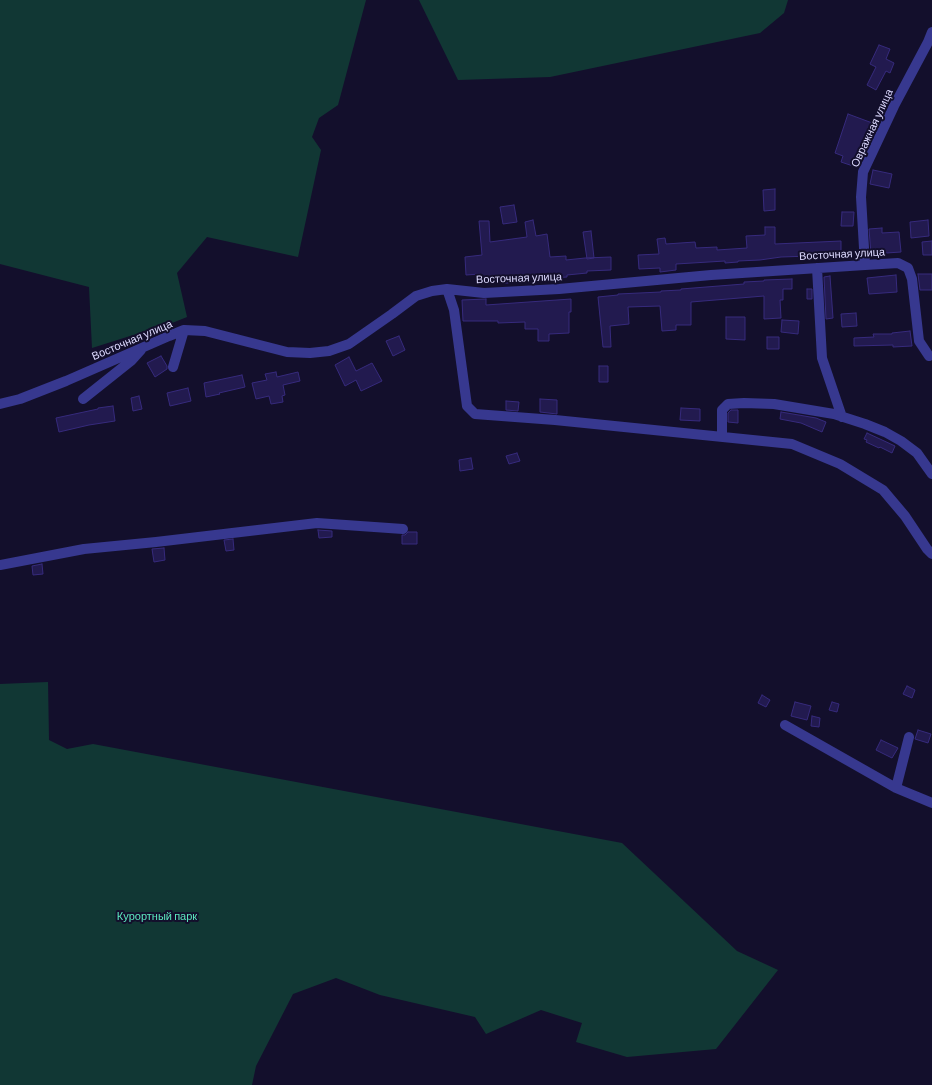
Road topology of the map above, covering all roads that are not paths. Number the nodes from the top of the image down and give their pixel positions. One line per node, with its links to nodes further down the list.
1 (932, 32): 2 (street, Овражная улица)
2 (865, 265): 3 (street, Восточная улица); 7 (street, Восточная улица)
3 (817, 268): 4 (street, Восточная улица); 11 (street)
4 (447, 289): 5 (street, Восточная улица); 12 (street)
5 (184, 330): 6 (street, Восточная улица); 8 (street)
6 (144, 347): 9 (street); 10 (street, Восточная улица)
7 (929, 356)
8 (173, 367)
9 (83, 399)
10 (0, 404)
11 (842, 417): 12 (street); 13 (street)
12 (722, 437): 15 (street)
13 (932, 474)
14 (403, 529): 16 (street)
15 (932, 554)
16 (0, 565)
17 (785, 725): 19 (street)
18 (909, 737): 19 (street)
19 (896, 788): 20 (street)
20 (932, 803)

